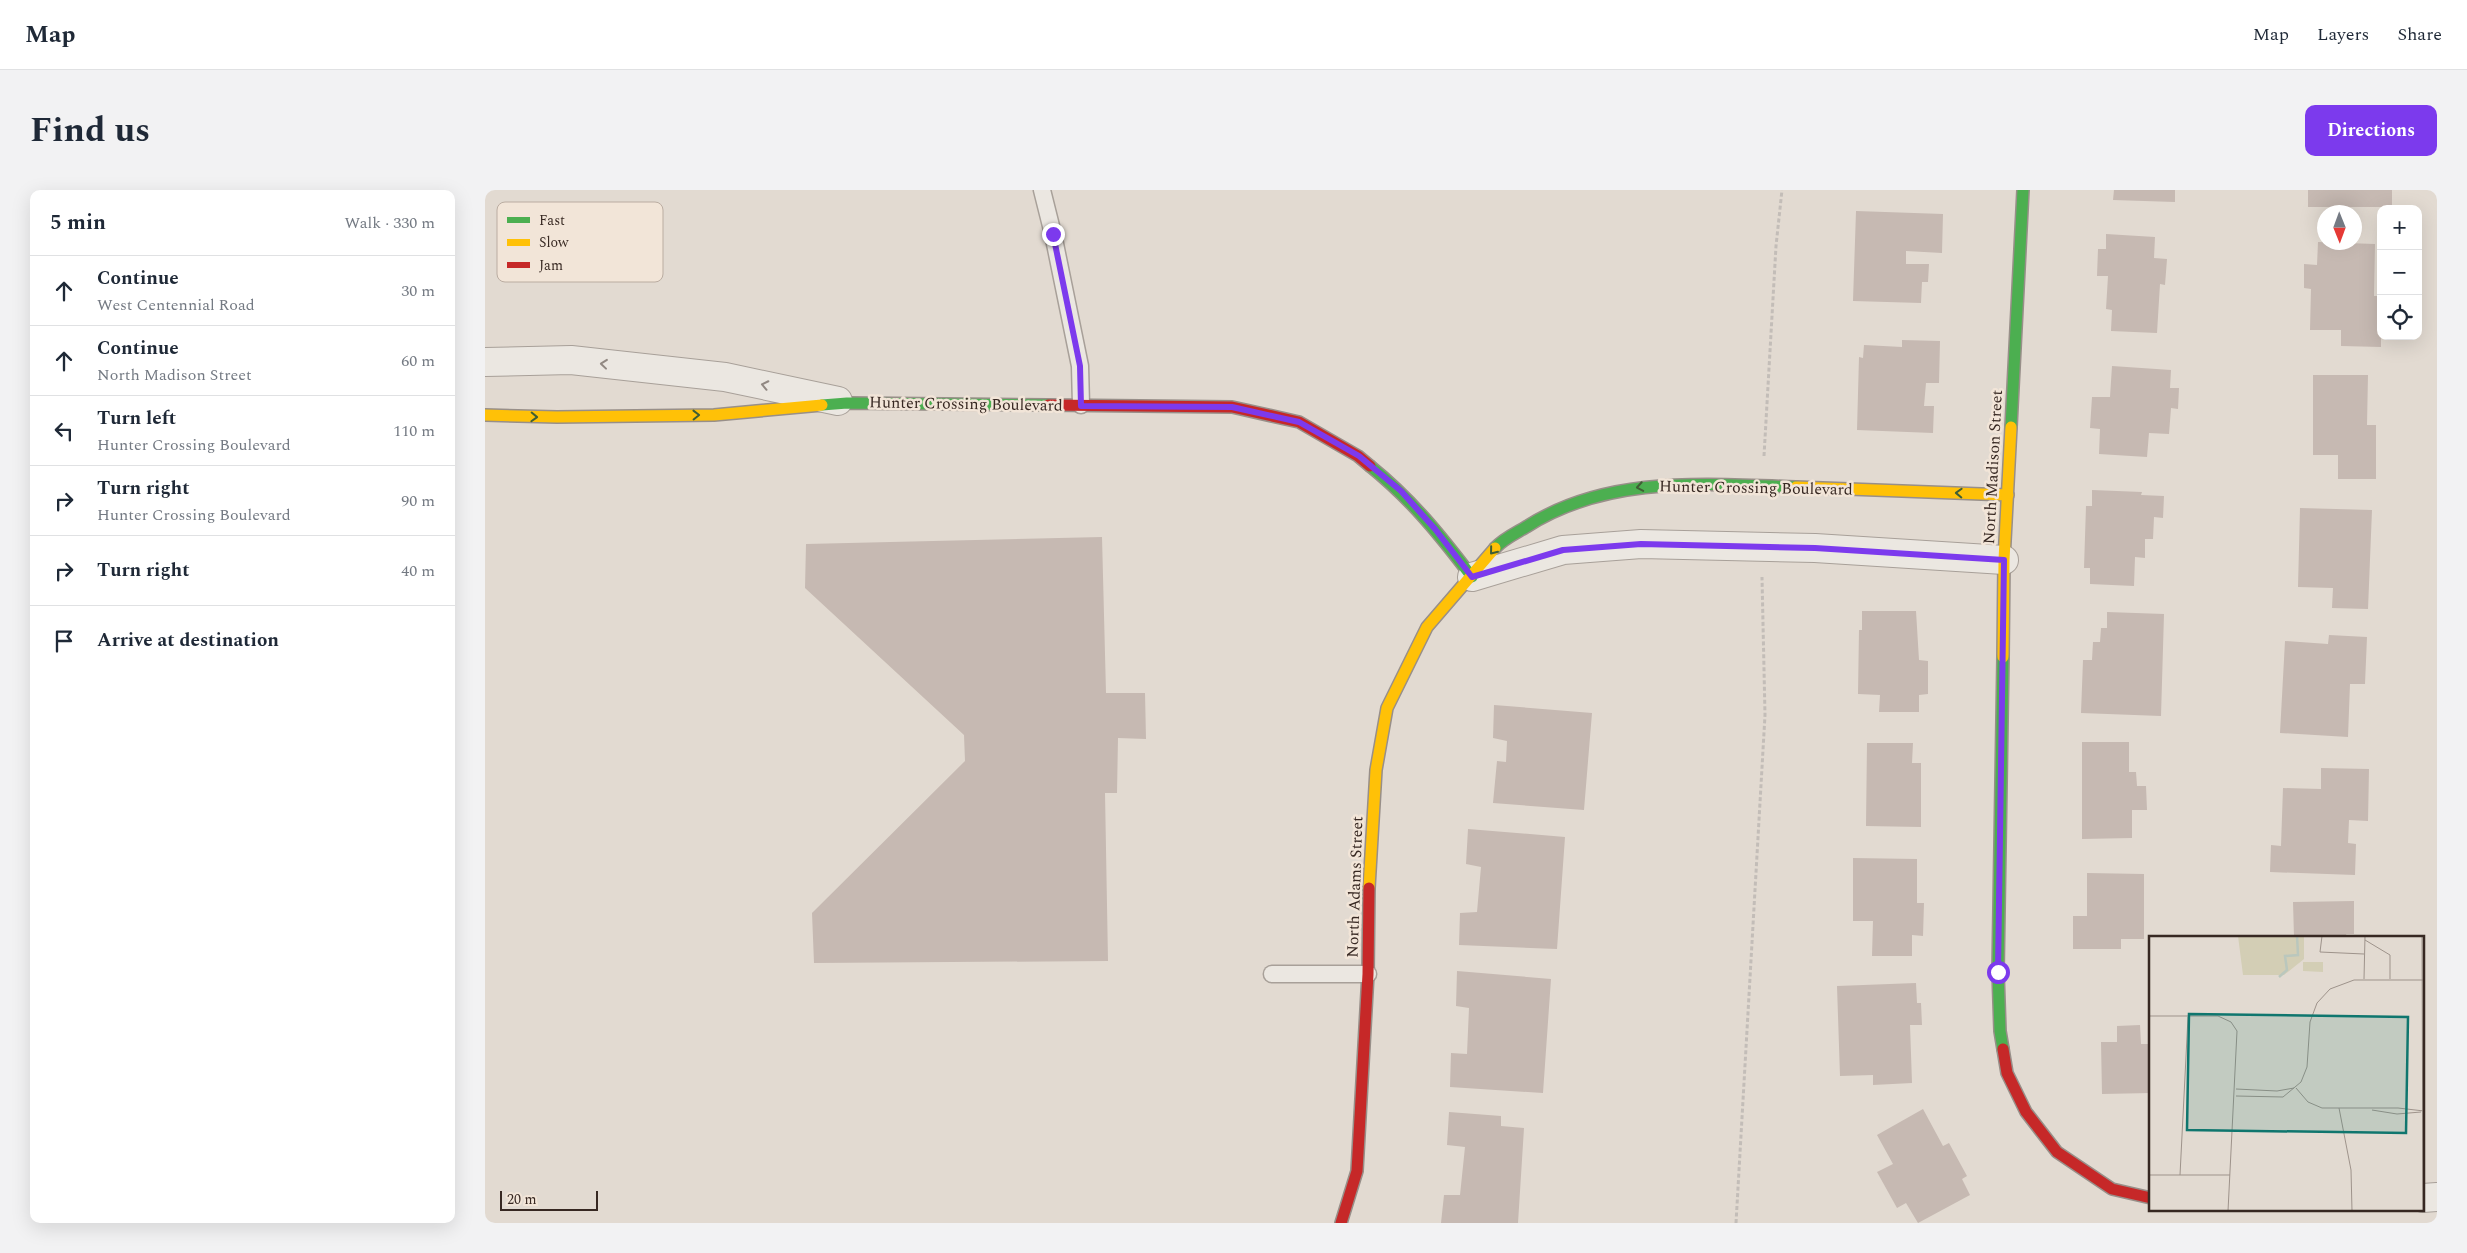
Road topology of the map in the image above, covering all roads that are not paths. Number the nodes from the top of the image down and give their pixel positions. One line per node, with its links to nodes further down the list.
1 (1042, 190): 5 (lane)
2 (2023, 190): 7 (street, North Madison Street)
3 (485, 362): 4 (street, Hunter Crossing Boulevard, one-way to 3)
4 (847, 403): 5 (street, Hunter Crossing Boulevard); 6 (street, Hunter Crossing Boulevard, one-way to 4)
5 (1081, 406): 9 (street, Hunter Crossing Boulevard)
6 (485, 415)
7 (2008, 495): 8 (street, North Madison Street); 9 (street, Hunter Crossing Boulevard, one-way to 9)
8 (2004, 560): 9 (street); 12 (street, North Madison Street)
9 (1472, 577): 11 (street, North Adams Street)
10 (1272, 974): 11 (lane)
11 (1368, 974): 13 (street, North Adams Street)
12 (2149, 1198)
13 (1341, 1223)

